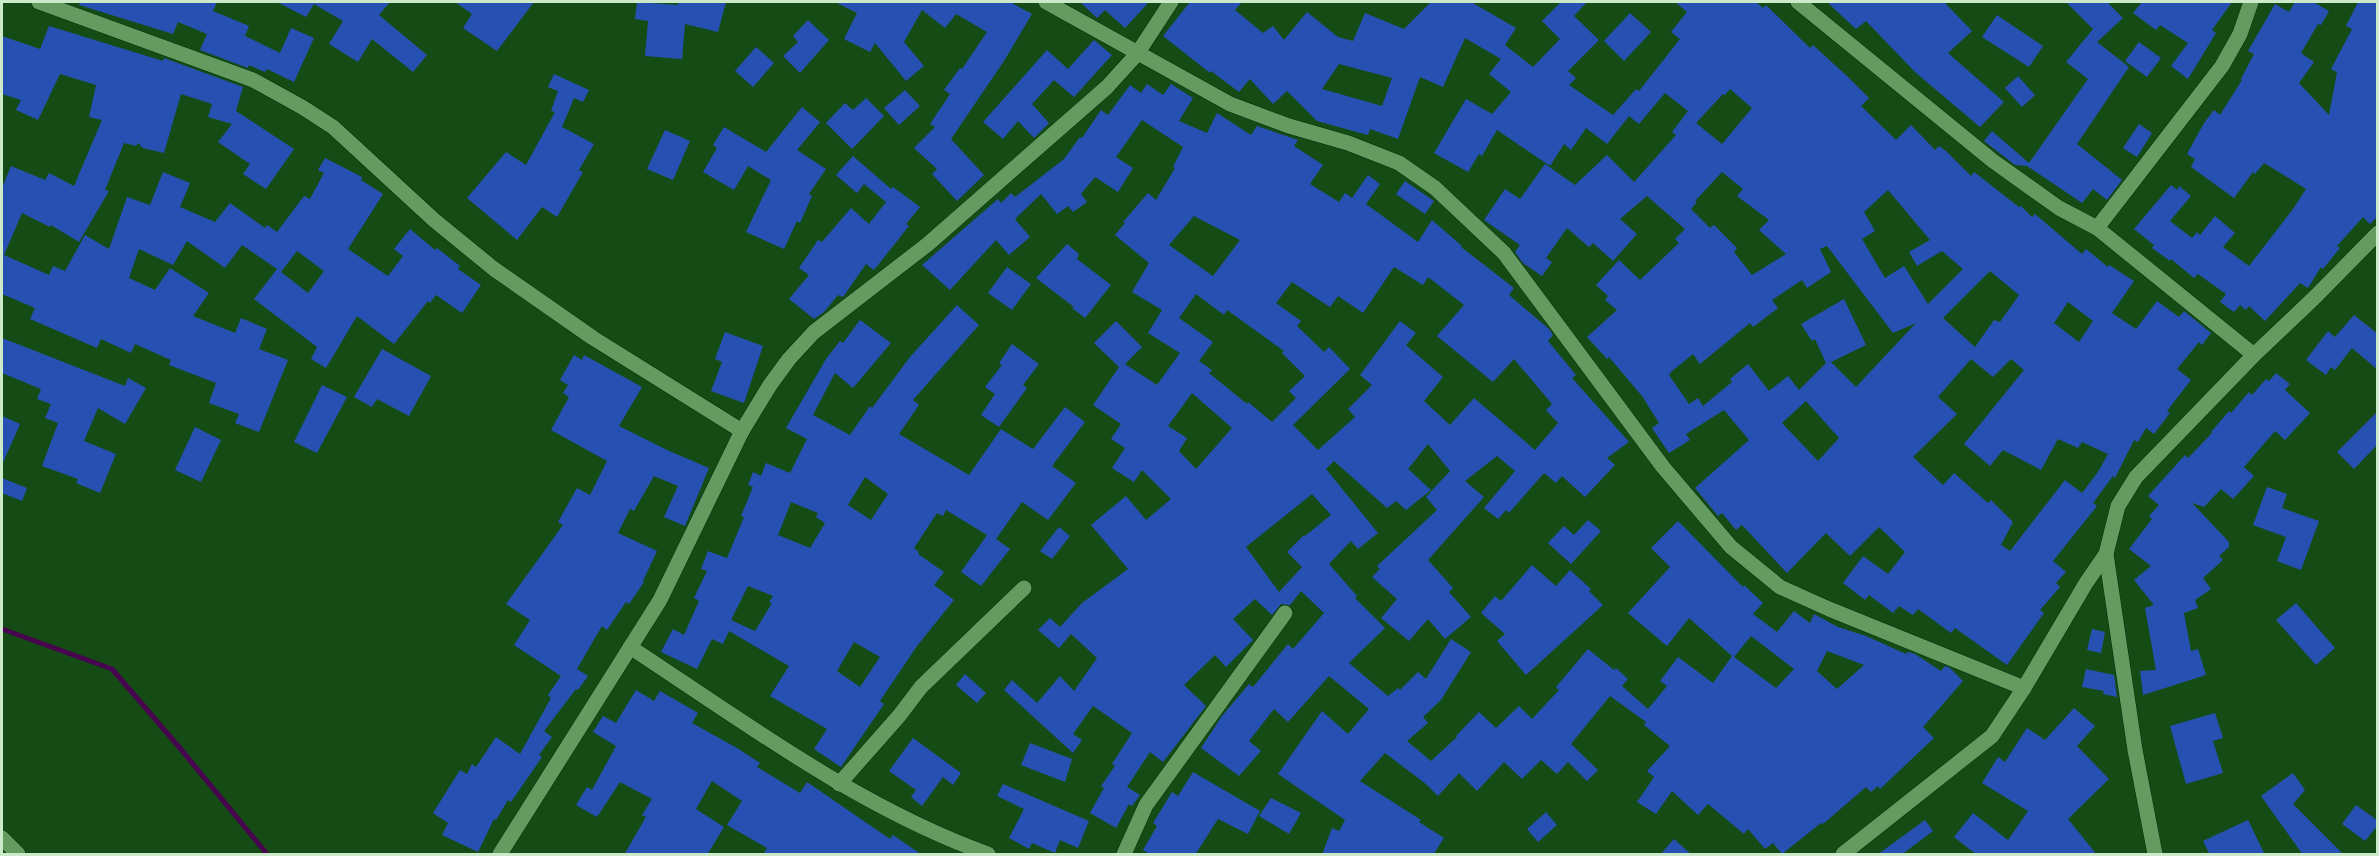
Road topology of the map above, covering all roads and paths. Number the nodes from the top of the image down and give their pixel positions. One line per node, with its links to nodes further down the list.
1 (39, 2): 10 (street)
2 (1046, 2): 6 (street)
3 (1171, 2): 6 (street)
4 (1798, 2): 7 (street)
5 (2251, 2): 7 (street)
6 (1137, 54): 10 (street); 15 (street)
7 (2097, 228): 9 (street)
8 (2378, 233): 9 (street)
9 (2254, 355): 11 (street)
10 (742, 431): 14 (street)
11 (2106, 554): 15 (street); 19 (street)
12 (1024, 588): 16 (street)
13 (1285, 613): 23 (street)
14 (630, 647): 16 (street); 21 (street)
15 (2024, 688): 24 (street)
16 (839, 784): 18 (street)
17 (2, 838): 20 (street)
18 (959, 850): 22 (street)
19 (2156, 853)
20 (18, 855)
21 (500, 855)
22 (988, 855)
23 (1124, 855)
24 (1843, 855)

